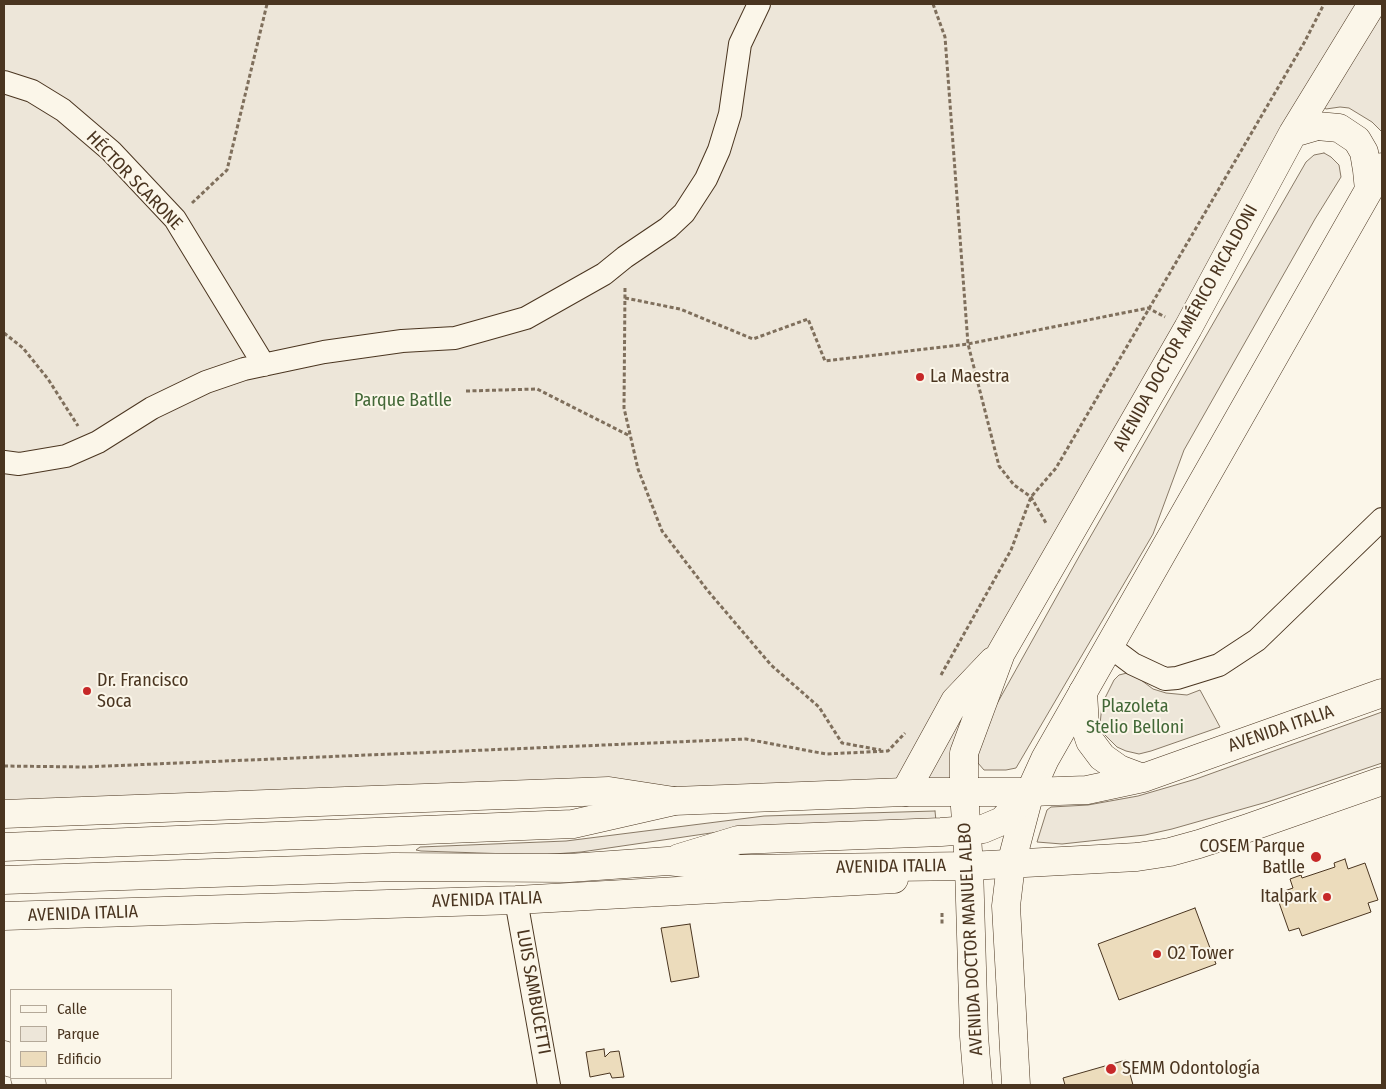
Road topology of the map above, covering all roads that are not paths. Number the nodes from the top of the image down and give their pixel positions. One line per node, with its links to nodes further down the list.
1 (759, 4): 6 (street)
2 (1372, 4): 4 (street, AVENIDA DOCTOR AMÉRICO RICALDONI)
3 (4, 82): 6 (street, HÉCTOR SCARONE)
4 (1293, 132): 5 (street); 10 (street, AVENIDA DOCTOR AMÉRICO RICALDONI)
5 (1376, 178): 9 (street)
6 (264, 365): 7 (street)
7 (4, 462)
8 (1382, 519): 9 (street)
9 (1110, 646): 11 (street)
10 (1001, 653): 15 (street, AVENIDA DOCTOR AMÉRICO RICALDONI); 16 (street, AVENIDA DOCTOR AMÉRICO RICALDONI)
11 (1083, 692): 13 (street); 17 (street)
12 (1382, 693): 13 (street, AVENIDA ITALIA)
13 (1143, 778): 17 (street, AVENIDA ITALIA)
14 (1382, 781): 23 (street, AVENIDA ITALIA)
15 (905, 792): 16 (street, AVENIDA ITALIA); 18 (street, AVENIDA ITALIA)
16 (964, 792): 17 (street, AVENIDA ITALIA); 20 (street, AVENIDA DOCTOR MANUEL ALBO)
17 (1030, 792): 20 (street); 23 (street, AVENIDA DOCTOR MANUEL ALBO)
18 (674, 801): 19 (street, AVENIDA ITALIA); 21 (street, AVENIDA ITALIA)
19 (4, 814)
20 (966, 830): 22 (street); 24 (street, AVENIDA DOCTOR MANUEL ALBO)
21 (4, 848)
22 (668, 861): 24 (street, AVENIDA ITALIA); 25 (street, AVENIDA ITALIA)
23 (1011, 864): 24 (street, AVENIDA ITALIA); 30 (street, AVENIDA DOCTOR MANUEL ALBO)
24 (968, 866): 26 (street, AVENIDA ITALIA); 29 (street, AVENIDA DOCTOR MANUEL ALBO)
25 (4, 880)
26 (516, 900): 27 (street, AVENIDA ITALIA); 28 (street, LUIS SAMBUCETTI)
27 (4, 916)
28 (550, 1085)
29 (978, 1085)
30 (1016, 1085)

